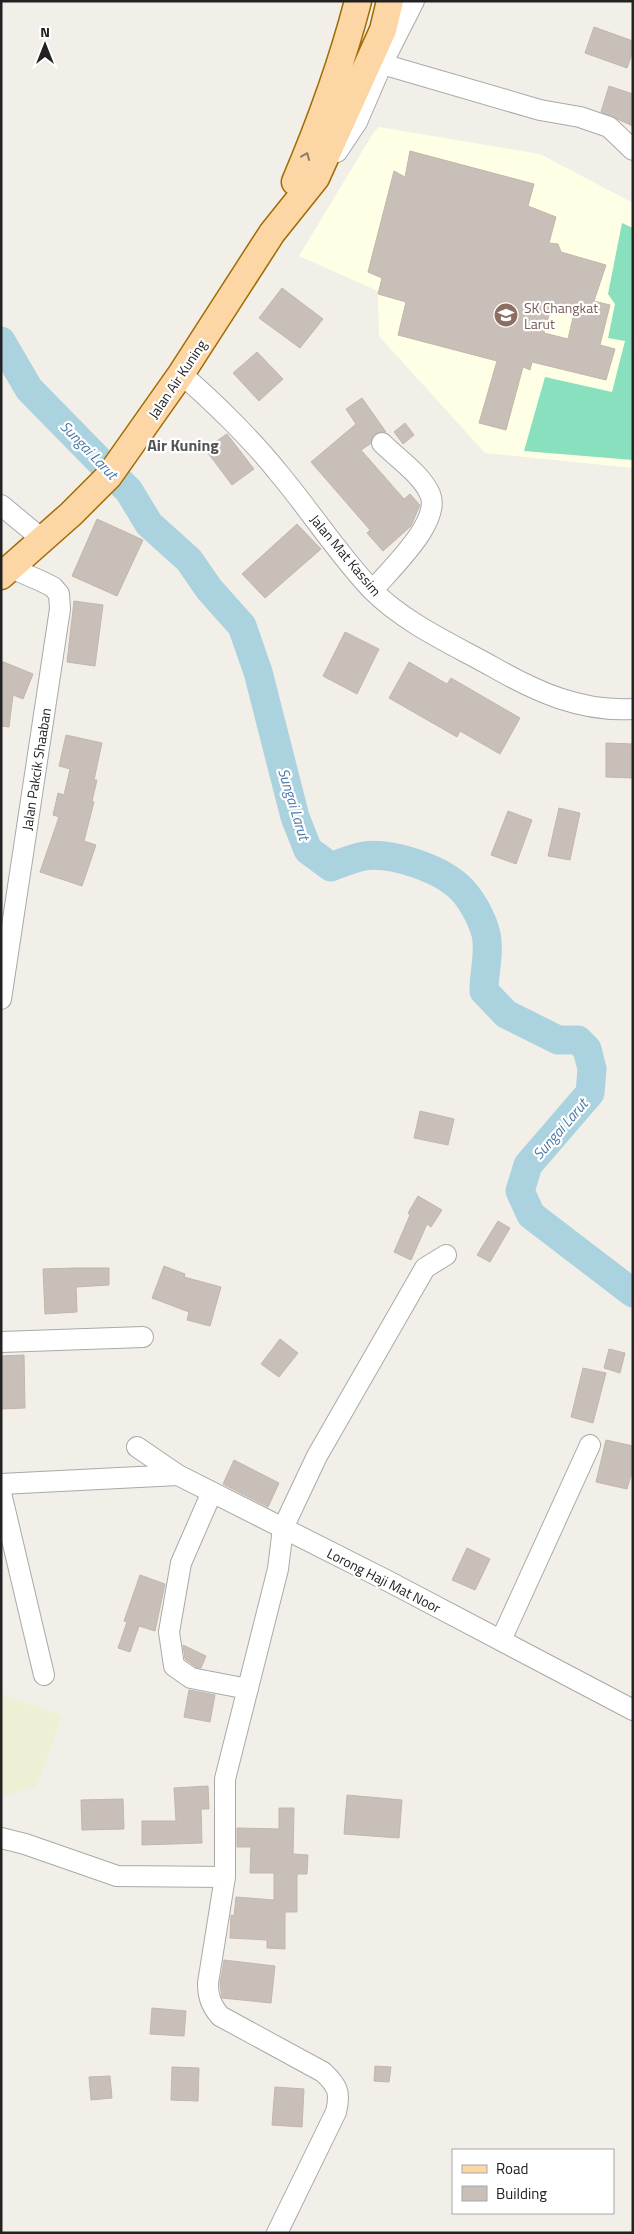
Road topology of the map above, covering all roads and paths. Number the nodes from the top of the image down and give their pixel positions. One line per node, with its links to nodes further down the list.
1 (340, 1): 6 (main road)
2 (358, 1): 6 (main road, Jalan Air Kuning)
3 (390, 1): 8 (main road, Jalan Air Kuning)
4 (414, 1): 5 (street)
5 (382, 64): 7 (street); 8 (street)
6 (336, 75): 9 (main road, Jalan Air Kuning, one-way to 6)
7 (632, 149)
8 (316, 178): 9 (main road, Jalan Air Kuning)
9 (272, 233): 10 (main road, Jalan Air Kuning)
10 (181, 374): 13 (main road, Jalan Air Kuning); 15 (street, Jalan Mat Kassim)
11 (382, 443): 15 (street)
12 (1, 505): 13 (street)
13 (42, 539): 14 (main road, Jalan Air Kuning)
14 (6, 572): 17 (street, Jalan Pakcik Shaaban)
15 (373, 590): 16 (street, Jalan Mat Kassim)
16 (633, 708)
17 (1, 999)
18 (446, 1255): 27 (street)
19 (143, 1337): 20 (street)
20 (1, 1342)
21 (590, 1445): 28 (street)
22 (137, 1447): 23 (street, Lorong Haji Mat Noor)
23 (178, 1475): 24 (street); 25 (street, Lorong Haji Mat Noor)
24 (1, 1484)
25 (212, 1492): 27 (street, Lorong Haji Mat Noor); 30 (street)
26 (1, 1493): 29 (street)
27 (283, 1528): 28 (street, Lorong Haji Mat Noor); 30 (street)
28 (501, 1640): 31 (street, Lorong Haji Mat Noor)
29 (44, 1675)
30 (248, 1688): 33 (street)
31 (633, 1710)
32 (1, 1838): 33 (street)
33 (225, 1878): 34 (street)
34 (277, 2233)

